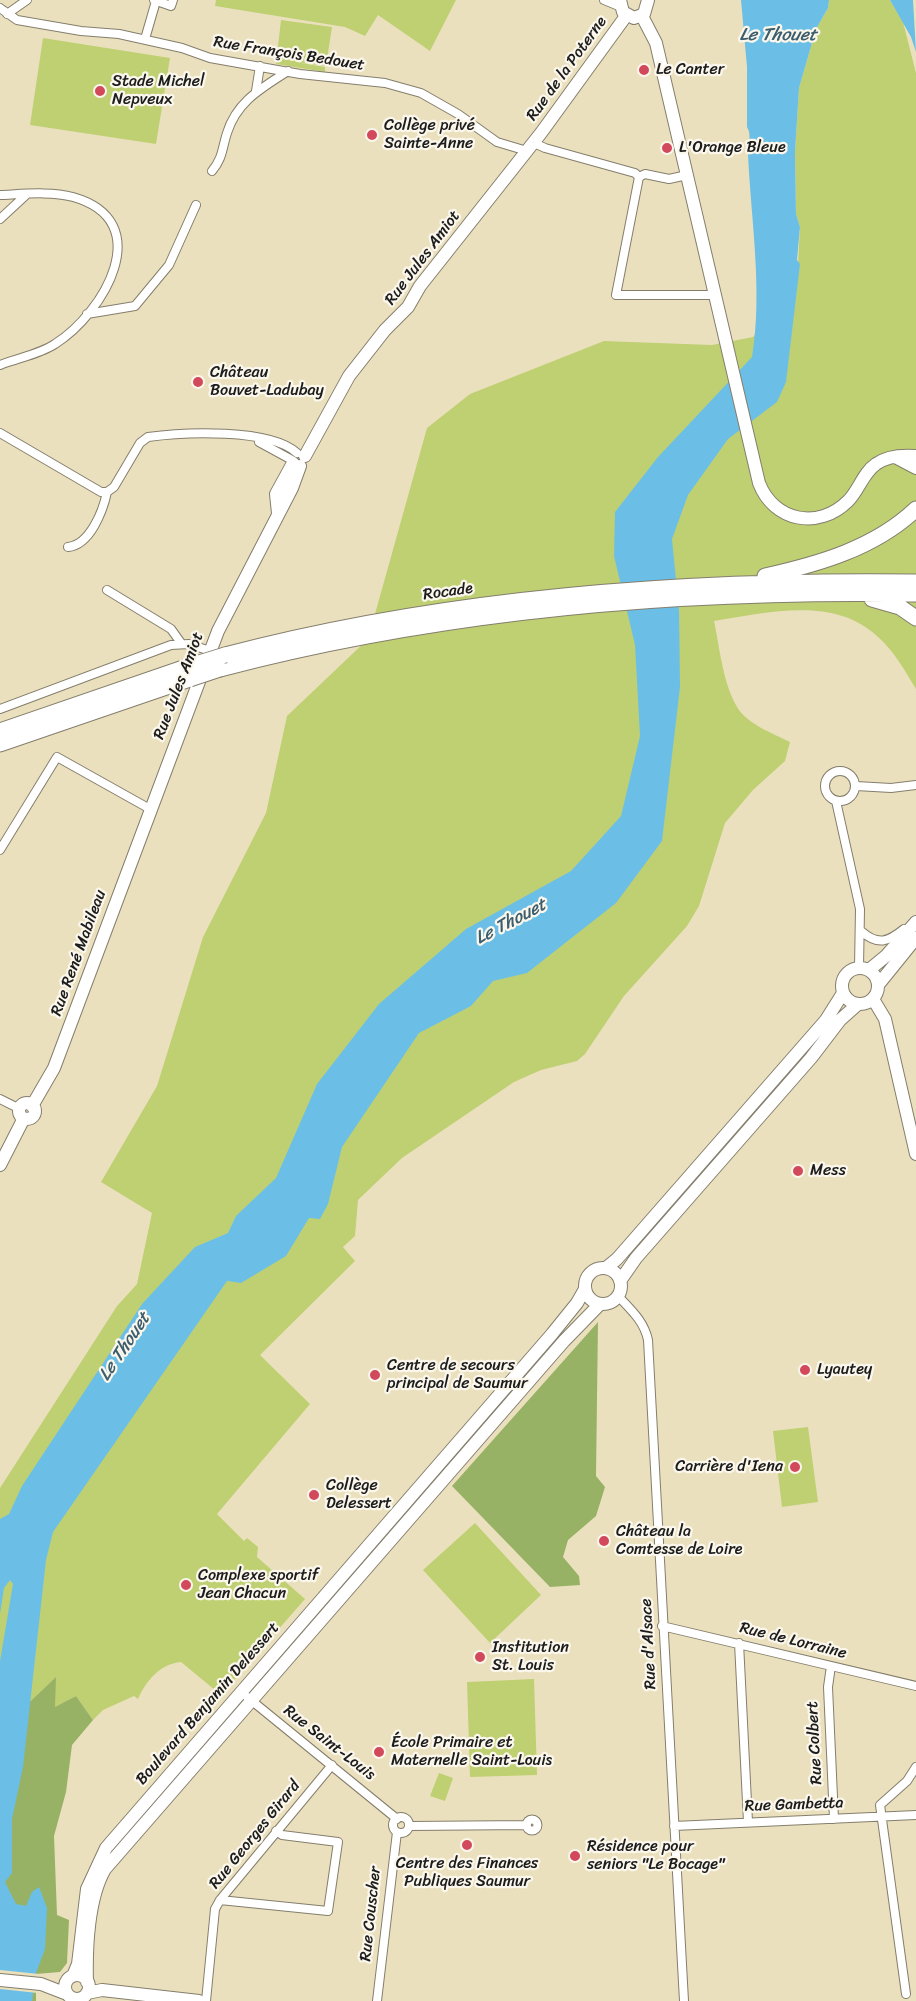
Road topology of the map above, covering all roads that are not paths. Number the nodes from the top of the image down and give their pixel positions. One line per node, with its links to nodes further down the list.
1 (27, 0): 7 (street)
2 (155, 0): 3 (street); 9 (street)
3 (173, 0)
4 (604, 0): 6 (street)
5 (648, 0): 8 (main road)
6 (622, 7): 8 (main road); 13 (main road, Rue de la Poterne)
7 (4, 11): 9 (street, Rue François Bedouet)
8 (642, 16): 15 (main road)
9 (145, 39): 10 (street, Rue François Bedouet)
10 (260, 66): 11 (street, Rue François Bedouet); 12 (street)
11 (288, 71): 12 (street); 13 (street, Rue François Bedouet)
12 (256, 91): 14 (street)
13 (531, 147): 16 (street, Rue François Bedouet); 27 (main road, Rue Jules Amiot)
14 (212, 171)
15 (687, 175): 16 (street, Rue François Bedouet); 21 (main road)
16 (639, 177): 21 (street)
17 (27, 194): 18 (street); 20 (street); 22 (street)
18 (0, 195)
19 (196, 205): 22 (street)
20 (0, 219)
21 (715, 294): 26 (main road)
22 (87, 314): 23 (street)
23 (0, 365)
24 (0, 433): 29 (street)
25 (916, 456): 26 (main road)
26 (893, 457): 28 (main road)
27 (297, 460): 29 (street); 40 (main road, Rue Jules Amiot)
28 (916, 468)
29 (107, 492): 31 (street)
30 (916, 509): 33 (highway)
31 (68, 547)
32 (916, 582): 33 (highway, Rocade)
33 (727, 585): 35 (highway, Rocade)
34 (107, 590): 39 (street)
35 (711, 592): 36 (highway); 41 (highway, Rocade, bridge)
36 (852, 593): 37 (highway); 38 (highway)
37 (916, 594)
38 (916, 618)
39 (181, 643): 40 (street); 42 (street)
40 (210, 651): 48 (main road, Rue Jules Amiot)
41 (188, 673): 43 (highway, Rocade); 44 (highway)
42 (0, 709)
43 (0, 731)
44 (0, 744)
45 (916, 785): 46 (street)
46 (856, 786): 47 (street); 47 (street)
47 (836, 801): 51 (street)
48 (150, 809): 49 (street); 59 (main road, Rue René Mabileau)
49 (0, 850)
50 (916, 921): 51 (street); 53 (main road)
51 (861, 931): 53 (street)
52 (916, 938): 54 (main road)
53 (864, 969): 54 (main road); 55 (main road)
54 (878, 985): 56 (main road)
55 (843, 993): 57 (main road); 62 (main road)
56 (873, 999): 57 (main road); 60 (main road)
57 (858, 1004): 63 (main road)
58 (0, 1099): 59 (street)
59 (25, 1111): 61 (main road, Rue René Mabileau)
60 (916, 1154)
61 (0, 1165)
62 (606, 1268): 63 (main road); 64 (main road)
63 (620, 1281): 65 (main road)
64 (585, 1289): 66 (main road); 71 (main road, Boulevard Benjamin Delessert)
65 (618, 1296): 66 (main road); 67 (street, Rue d'Alsace)
66 (600, 1304): 72 (main road, Boulevard Benjamin Delessert)
67 (662, 1626): 68 (street, Rue de Lorraine); 82 (street, Rue d'Alsace)
68 (739, 1643): 69 (street, Rue de Lorraine); 79 (street)
69 (831, 1666): 70 (street, Rue de Lorraine); 78 (street, Rue Colbert)
70 (916, 1686)
71 (241, 1692): 72 (street, Rue Saint-Louis); 86 (main road, Boulevard Benjamin Delessert)
72 (252, 1701): 73 (street, Rue Saint-Louis); 89 (main road, Boulevard Benjamin Delessert)
73 (332, 1765): 77 (street, Rue Saint-Louis); 83 (street, Rue Georges Girard)
74 (916, 1767): 76 (street)
75 (916, 1815): 76 (street, Rue Gambetta)
76 (880, 1817): 78 (street, Rue Gambetta); 90 (street)
77 (397, 1819): 81 (street); 84 (street)
78 (834, 1819): 79 (street, Rue Gambetta)
79 (748, 1822): 82 (street, Rue Gambetta)
80 (526, 1825): 81 (street)
81 (409, 1826): 84 (street)
82 (674, 1826): 95 (street, Rue d'Alsace)
83 (276, 1831): 85 (street, Rue Georges Girard); 85 (street)
84 (397, 1832): 94 (street, Rue Couscher)
85 (220, 1900): 93 (street, Rue Georges Girard)
86 (71, 1977): 88 (main road); 89 (main road); 91 (main road)
87 (0, 1980): 88 (main road)
88 (40, 1984): 91 (main road)
89 (86, 1991): 91 (main road); 92 (main road)
90 (906, 1994)
91 (69, 1997)
92 (199, 2001)
93 (206, 2001)
94 (376, 2001)
95 (684, 2001)

